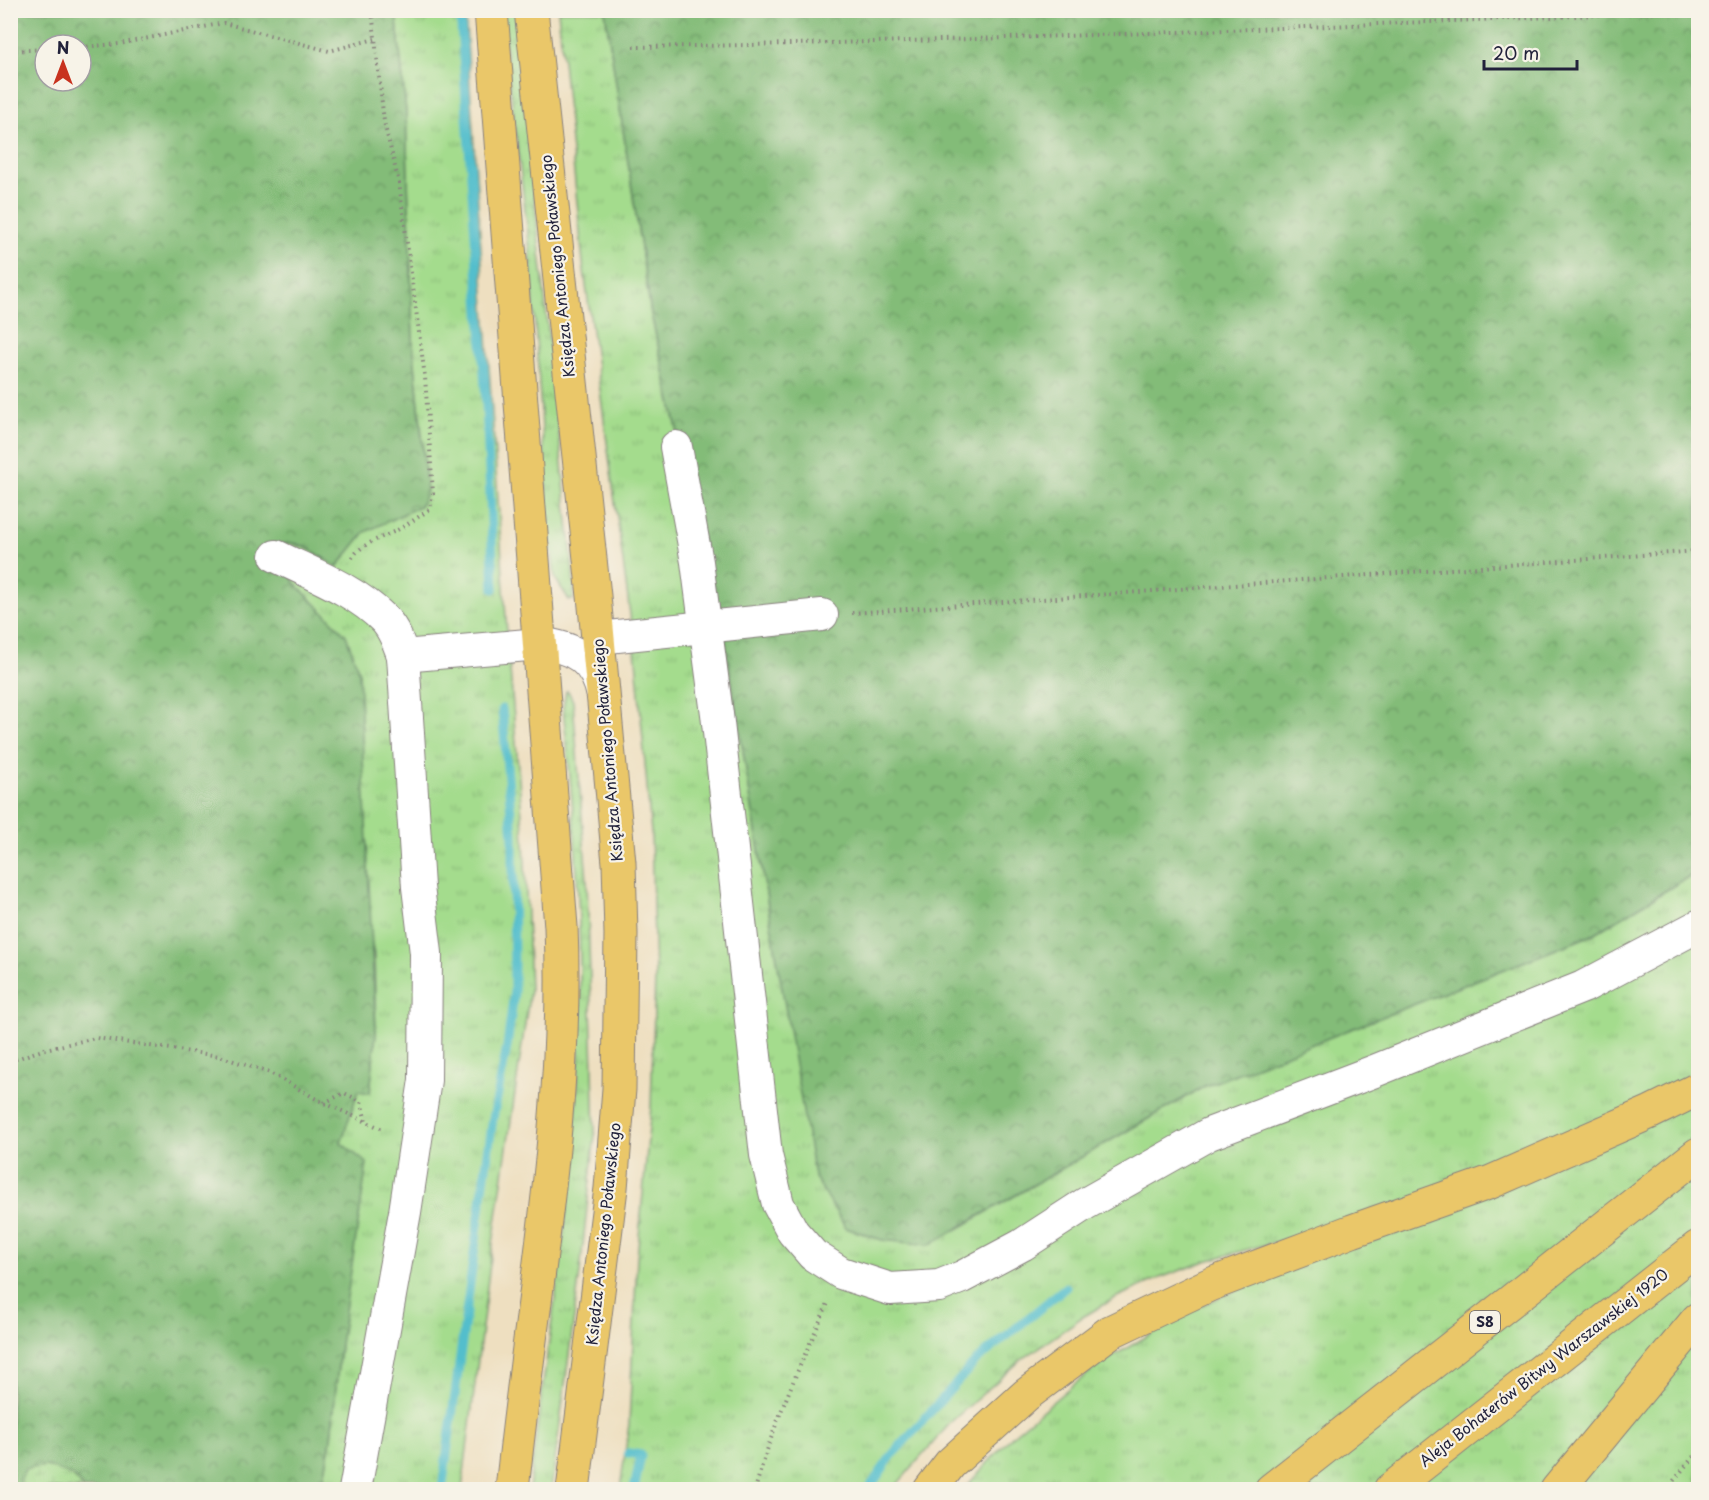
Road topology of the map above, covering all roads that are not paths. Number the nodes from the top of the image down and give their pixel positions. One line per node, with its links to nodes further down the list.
1 (491, 10): 8 (main road)
2 (531, 10): 7 (main road, Księdza Antoniego Poławskiego)
3 (676, 447): 6 (lane)
4 (276, 556): 9 (lane)
5 (822, 615): 6 (lane)
6 (706, 627): 7 (lane); 11 (lane)
7 (598, 638): 10 (main road, Księdza Antoniego Poławskiego)
8 (539, 644): 9 (lane); 10 (lane); 17 (main road)
9 (403, 656): 16 (lane)
10 (604, 704): 18 (main road, Księdza Antoniego Poławskiego)
11 (1698, 926)
12 (1698, 1089): 19 (main road)
13 (1698, 1154): 20 (main road, S8)
14 (1698, 1247): 21 (main road, Aleja Bohaterów Bitwy Warszawskiej 1920)
15 (1698, 1319): 22 (main road)
16 (355, 1490)
17 (512, 1490)
18 (573, 1490)
19 (930, 1490)
20 (1271, 1490)
21 (1390, 1490)
22 (1557, 1490)

